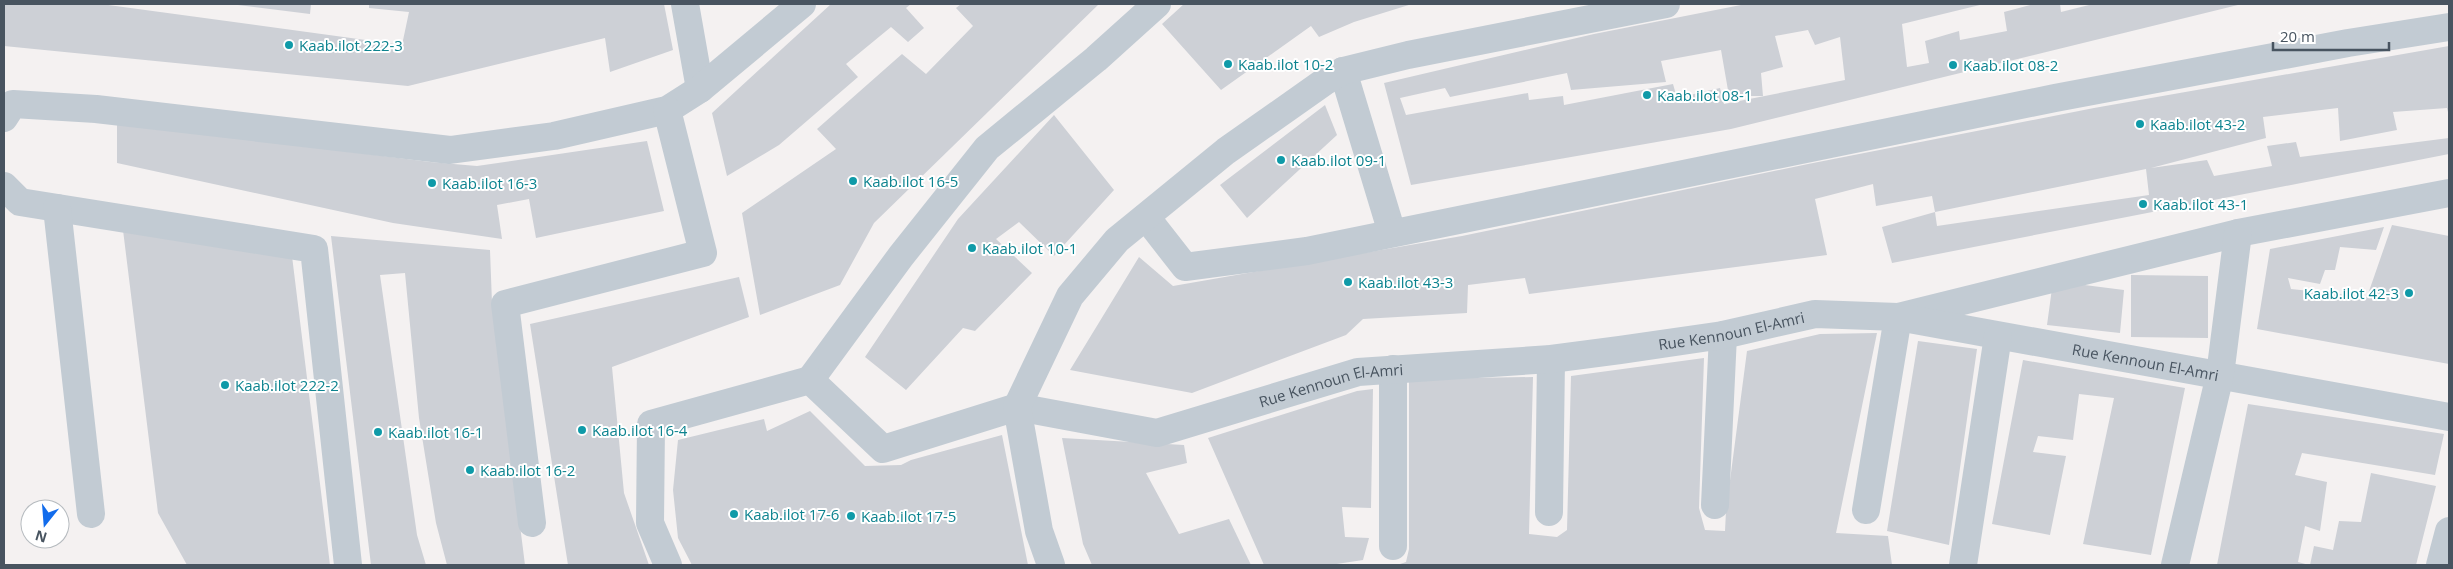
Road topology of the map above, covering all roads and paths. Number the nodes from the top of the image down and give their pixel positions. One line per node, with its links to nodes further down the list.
1 (685, 4): 9 (street)
2 (802, 4): 9 (street)
3 (1157, 4): 24 (street)
4 (1580, 4): 6 (street)
5 (1666, 4): 6 (street)
6 (1607, 16): 8 (street)
7 (2449, 27): 16 (street)
8 (1343, 71): 15 (street); 16 (street)
9 (700, 89): 10 (street)
10 (667, 110): 11 (street); 31 (street)
11 (4, 118)
12 (4, 186): 14 (street)
13 (2449, 193): 17 (street)
14 (57, 208): 30 (street); 34 (street)
15 (1146, 217): 16 (street); 25 (street)
16 (1392, 233)
17 (2238, 233): 18 (street); 23 (street)
18 (1898, 317): 19 (street, Rue Kennoun El-Amri); 20 (street, Rue Kennoun El-Amri); 28 (street)
19 (1723, 335): 21 (street, Rue Kennoun El-Amri); 27 (street)
20 (1998, 336): 23 (street, Rue Kennoun El-Amri); 37 (street)
21 (1551, 359): 22 (street, Rue Kennoun El-Amri); 29 (street)
22 (1393, 369): 25 (street, Rue Kennoun El-Amri); 33 (street)
23 (2220, 375): 26 (street, Rue Kennoun El-Amri); 38 (street)
24 (810, 380): 25 (street); 35 (street)
25 (1017, 407): 36 (street)
26 (2449, 417)
27 (1715, 505)
28 (1866, 510)
29 (1549, 512)
30 (91, 514)
31 (532, 523)
32 (2449, 531): 39 (street)
33 (1393, 546)
34 (348, 565)
35 (668, 565)
36 (1051, 565)
37 (1963, 565)
38 (2175, 565)
39 (2440, 565)

